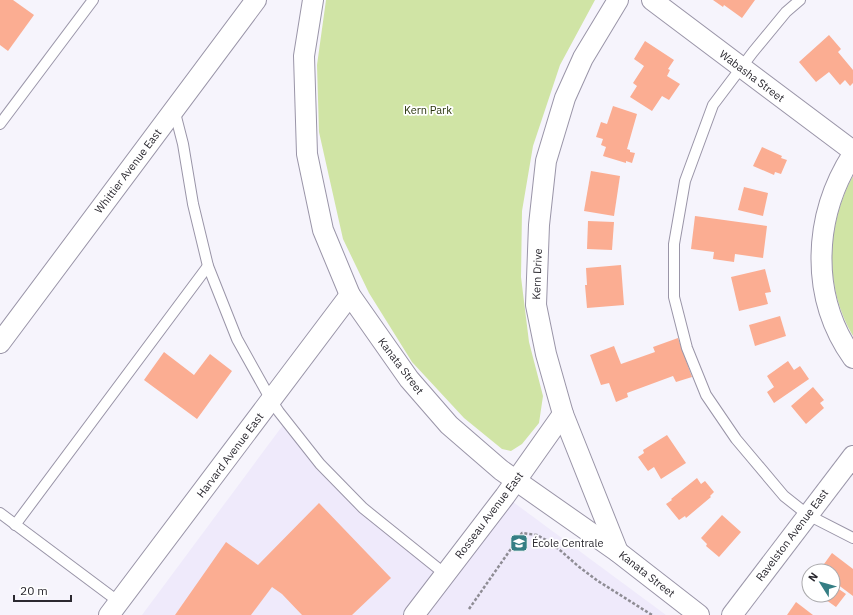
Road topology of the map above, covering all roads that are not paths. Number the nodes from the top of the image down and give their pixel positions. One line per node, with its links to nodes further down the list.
1 (93, 0): 9 (lane)
2 (256, 0): 8 (street, Whittier Avenue East)
3 (313, 0): 12 (street, Kanata Street)
4 (618, 0): 16 (street, Kern Drive)
5 (652, 0): 7 (street, Wabasha Street)
6 (800, 0): 7 (lane)
7 (741, 68): 10 (street, Wabasha Street); 20 (lane)
8 (174, 110): 11 (lane); 13 (street, Whittier Avenue East)
9 (0, 124)
10 (853, 152): 14 (street)
11 (208, 266): 15 (lane); 21 (lane)
12 (350, 295): 15 (street, Harvard Avenue East); 18 (street, Kanata Street)
13 (0, 343)
14 (853, 358)
15 (271, 400): 24 (lane); 25 (street, Harvard Avenue East)
16 (563, 414): 18 (street, Rosseau Avenue East); 23 (street, Kern Drive)
17 (853, 456): 20 (street, Ravelston Avenue East)
18 (516, 480): 23 (street, Kanata Street); 24 (street, Rosseau Avenue East)
19 (0, 513): 21 (lane)
20 (808, 515): 22 (lane); 28 (street, Ravelston Avenue East)
21 (15, 525): 25 (lane)
22 (853, 538)
23 (618, 552): 27 (street, Kanata Street)
24 (445, 574): 26 (street, Rosseau Avenue East)
25 (114, 608)
26 (414, 615)
27 (699, 615)
28 (732, 615)

